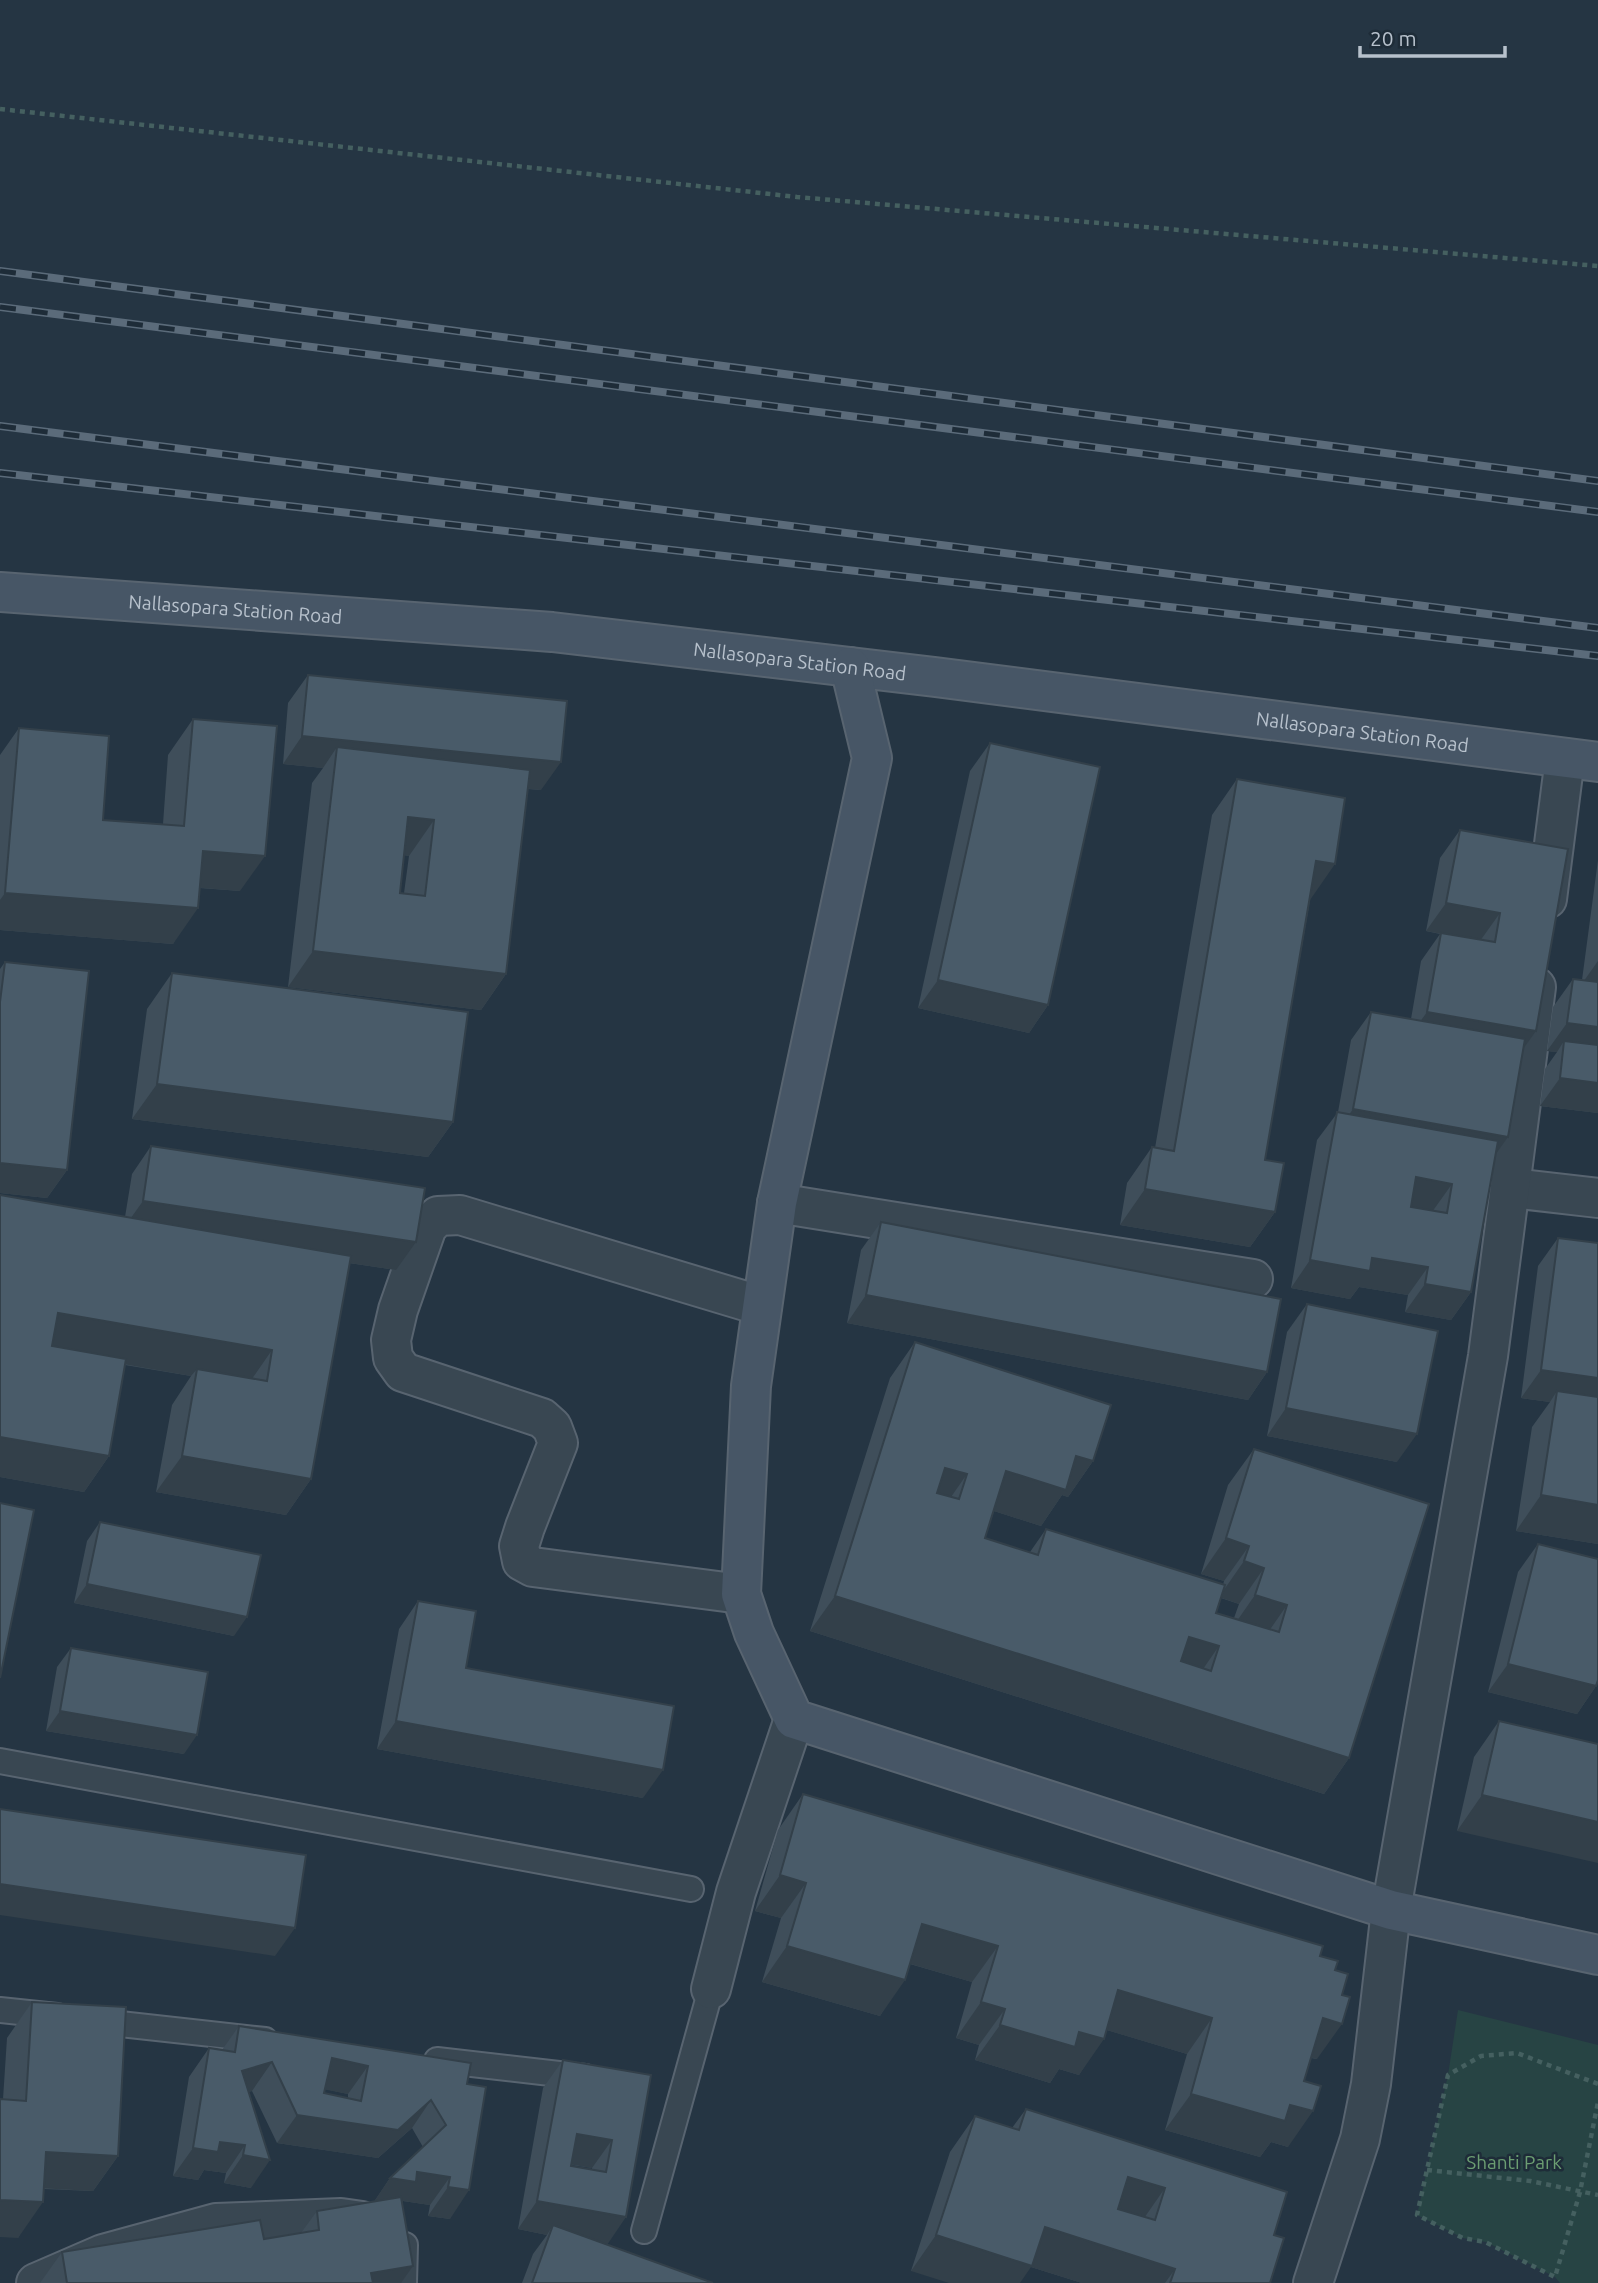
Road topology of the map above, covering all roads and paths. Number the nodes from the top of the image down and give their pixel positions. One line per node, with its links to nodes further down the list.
1 (0, 109): 2 (path)
2 (1598, 266)
3 (0, 592): 4 (street, Nallasopara Station Road)
4 (850, 667): 5 (street, Nallasopara Station Road); 8 (street)
5 (1582, 760): 6 (street)
6 (1511, 1188): 7 (street); 15 (street)
7 (1598, 1198)
8 (777, 1203): 9 (street); 10 (street)
9 (1254, 1279)
10 (762, 1306): 11 (street); 11 (street)
11 (741, 1594): 12 (street)
12 (794, 1719): 15 (street); 17 (street)
13 (0, 1761): 14 (lane)
14 (691, 1889)
15 (1391, 1910): 16 (street); 31 (street)
16 (1598, 1955)
17 (711, 1989): 28 (lane)
18 (0, 2010): 19 (lane)
19 (291, 2043)
20 (416, 2057): 21 (lane)
21 (610, 2079)
22 (1598, 2084): 24 (path)
23 (1598, 2102): 25 (path)
24 (1427, 2170): 25 (path); 25 (path)
25 (1580, 2192): 26 (path)
26 (1598, 2195)
27 (406, 2227): 29 (street); 30 (lane)
28 (644, 2231)
29 (36, 2283)
30 (404, 2283)
31 (1313, 2283)

